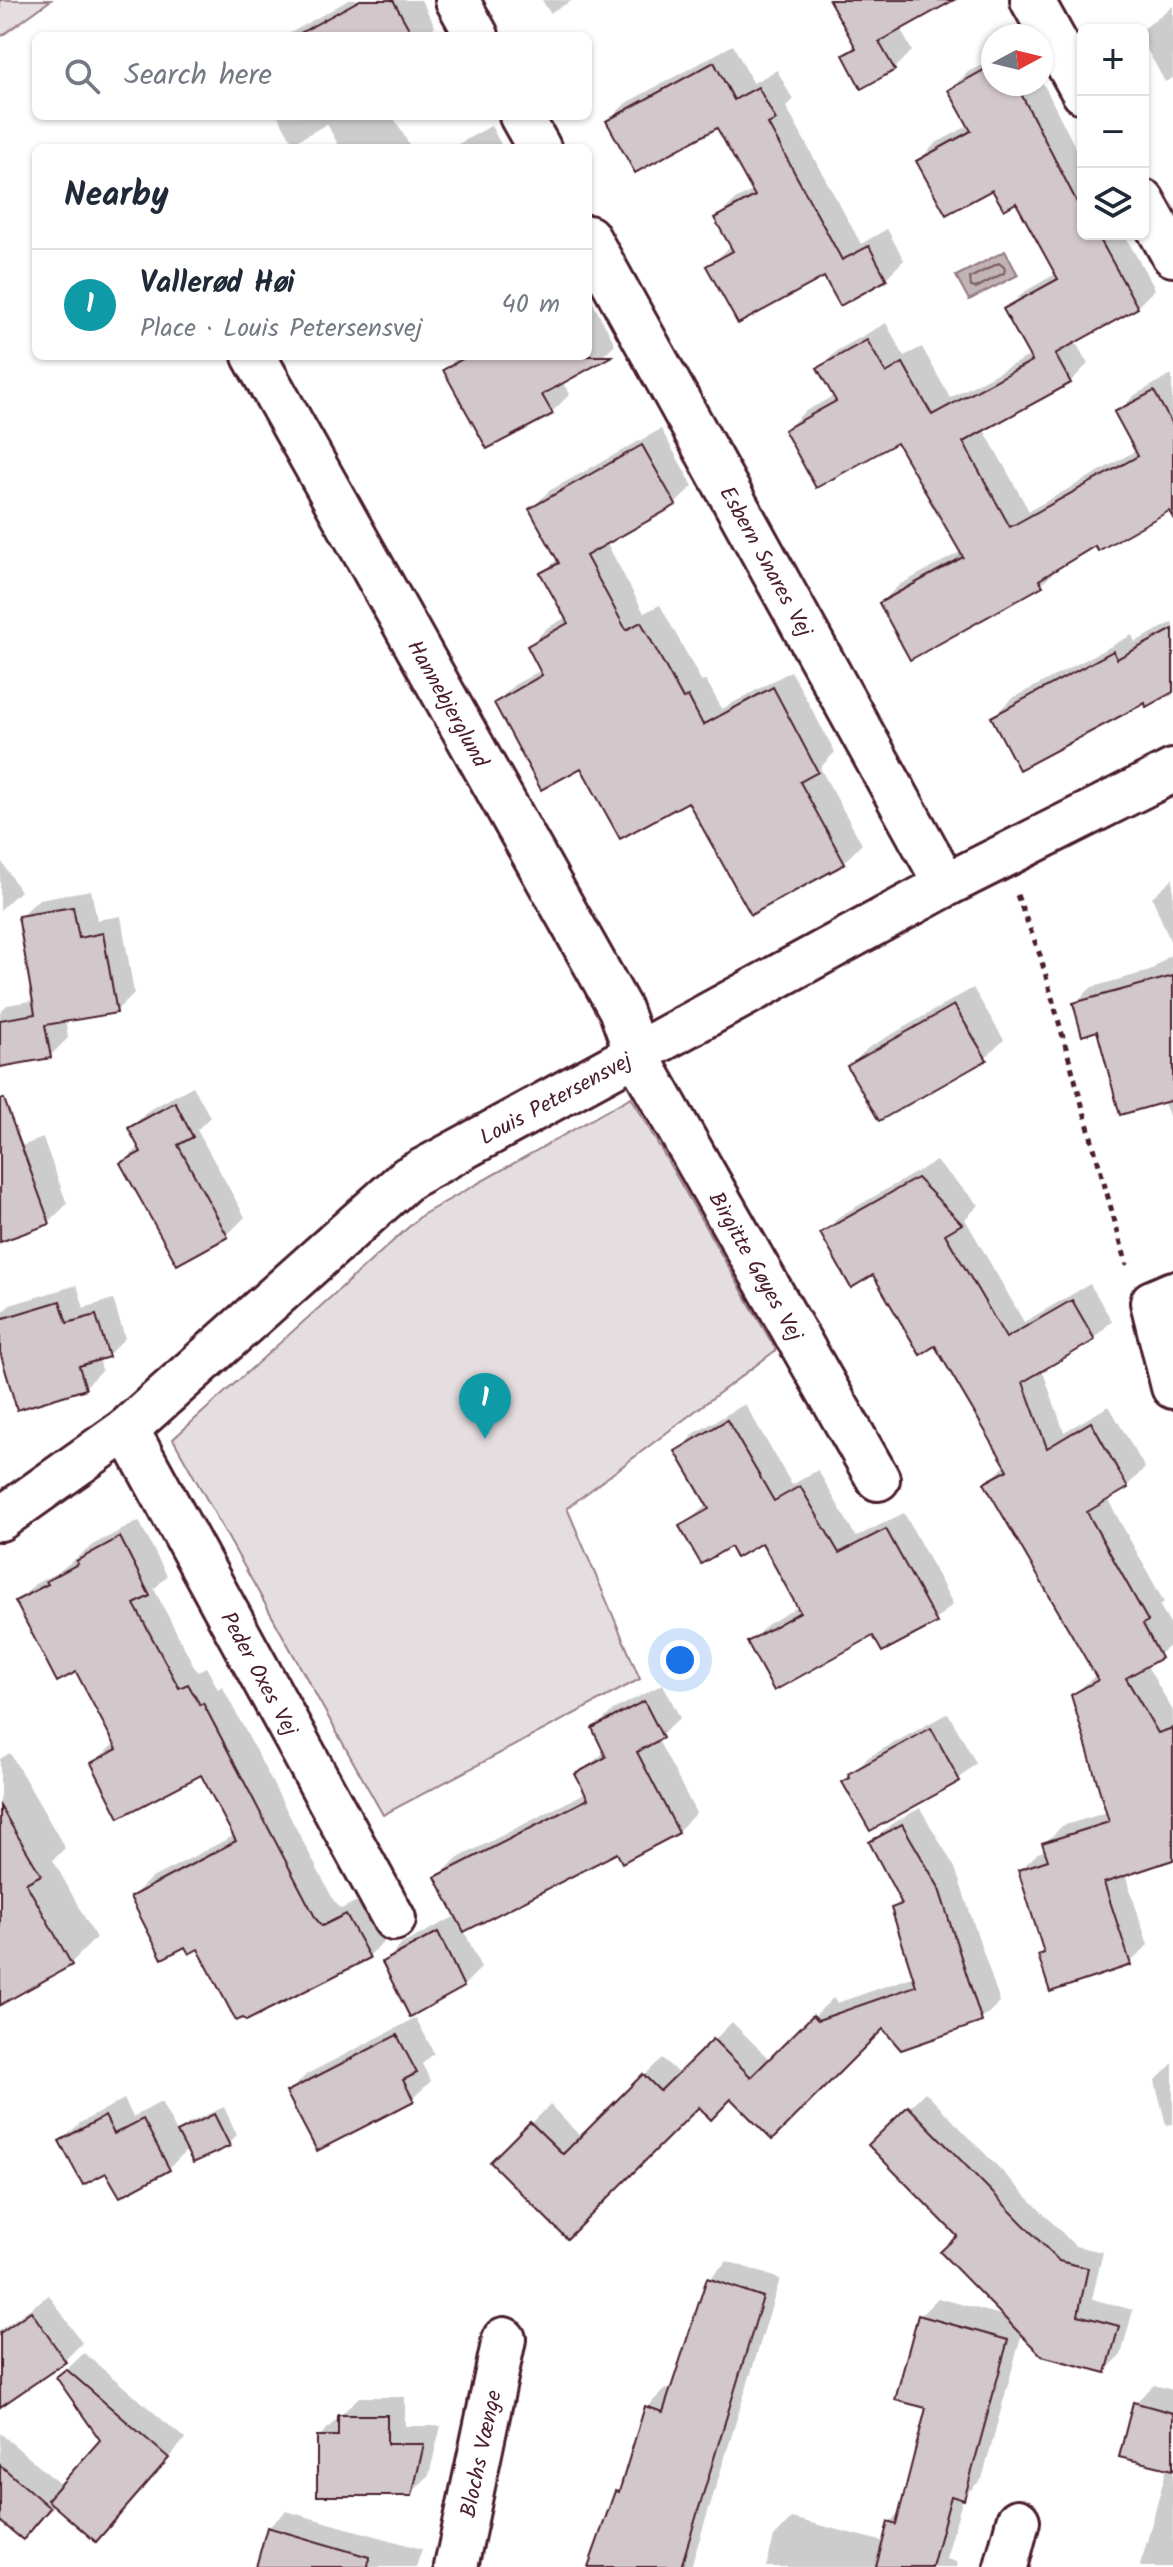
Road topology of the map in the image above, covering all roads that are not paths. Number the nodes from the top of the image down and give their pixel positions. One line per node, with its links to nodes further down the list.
1 (457, 0): 3 (street)
2 (1032, 0): 4 (street)
3 (475, 32)
4 (1077, 81)
5 (523, 120): 6 (street)
6 (537, 144)
7 (1149, 212): 9 (street)
8 (592, 244): 12 (street, Esbern Snares Vej)
9 (1173, 255)
10 (256, 360): 13 (street, Hannebjerglund)
11 (1173, 771): 12 (street, Louis Petersensvej)
12 (946, 885): 13 (street, Louis Petersensvej)
13 (636, 1054): 16 (street, Louis Petersensvej); 17 (street, Birgitte Gøyes Vej)
14 (1163, 1298): 15 (street)
15 (1173, 1387)
16 (127, 1429): 18 (street, Louis Petersensvej); 19 (street, Peder Oxes Vej)
17 (878, 1479)
18 (0, 1519)
19 (394, 1919)
20 (504, 2339): 22 (street, Blochs Vænge)
21 (1018, 2521): 23 (street)
22 (456, 2567)
23 (1006, 2567)

